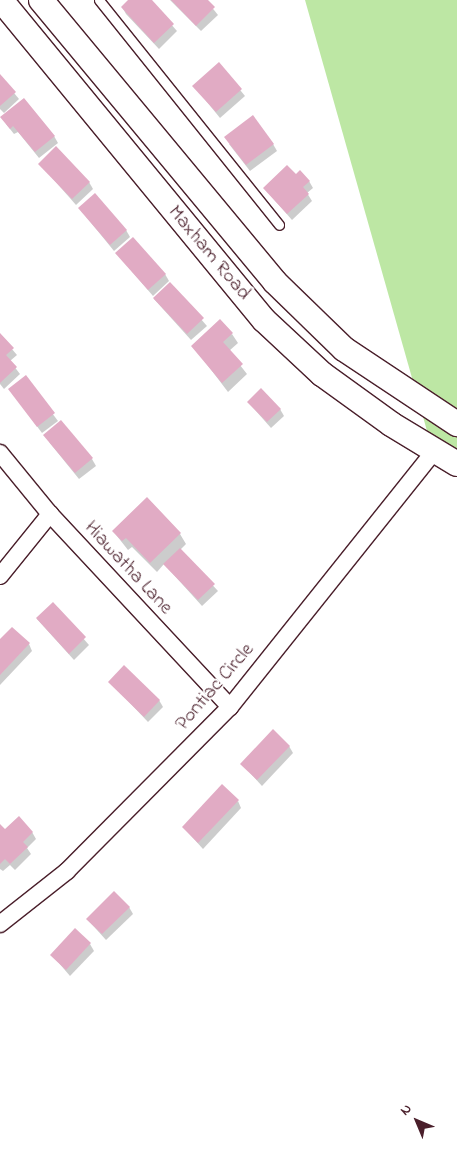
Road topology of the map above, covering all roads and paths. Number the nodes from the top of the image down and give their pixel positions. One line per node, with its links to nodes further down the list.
1 (1, 0): 6 (main road, Maxham Road)
2 (41, 0): 5 (main road, Maxham Road)
3 (99, 0): 4 (lane)
4 (279, 225)
5 (457, 424)
6 (434, 451): 8 (main road, Maxham Road); 11 (street, Pontiac Circle)
7 (0, 453): 9 (street, Hiawatha Lane)
8 (457, 464)
9 (50, 514): 10 (street); 11 (street, Hiawatha Lane)
10 (0, 576)
11 (230, 708): 12 (street, Pontiac Circle)
12 (0, 924)

